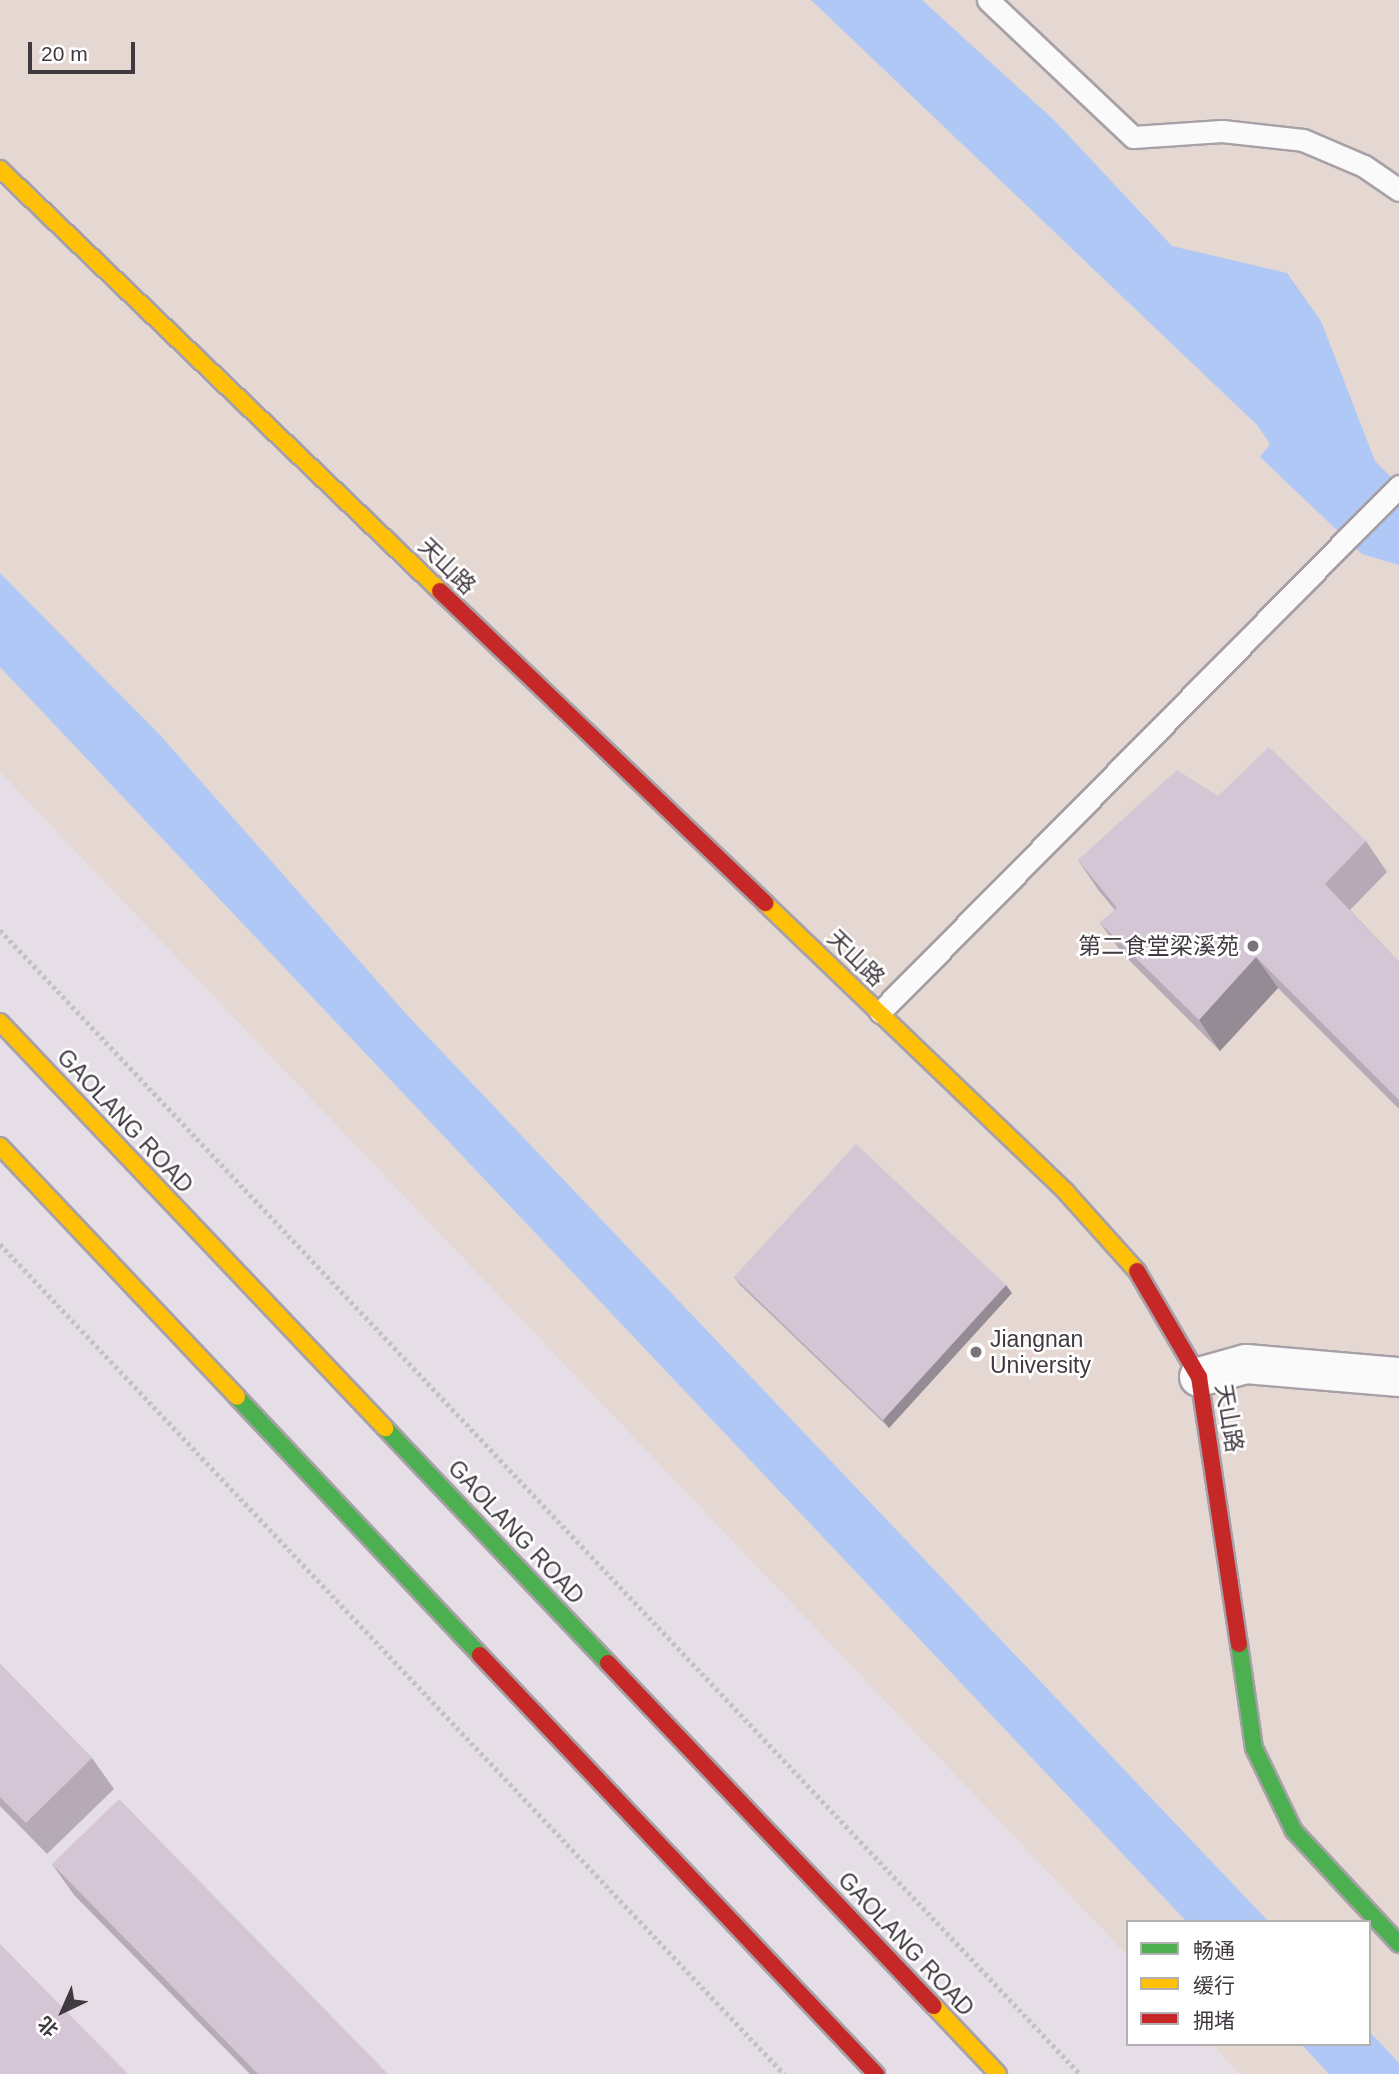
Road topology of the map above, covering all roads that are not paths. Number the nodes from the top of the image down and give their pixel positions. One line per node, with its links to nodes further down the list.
1 (988, 0): 3 (lane)
2 (0, 169): 5 (main road, 天山路)
3 (1399, 190)
4 (1399, 486): 5 (lane)
5 (880, 1012): 8 (main road, 天山路)
6 (0, 1022): 12 (main road, GAOLANG ROAD)
7 (0, 1146): 11 (main road)
8 (1199, 1377): 9 (street); 10 (main road, 天山路)
9 (1399, 1377)
10 (1399, 1944)
11 (876, 2074)
12 (998, 2074)

